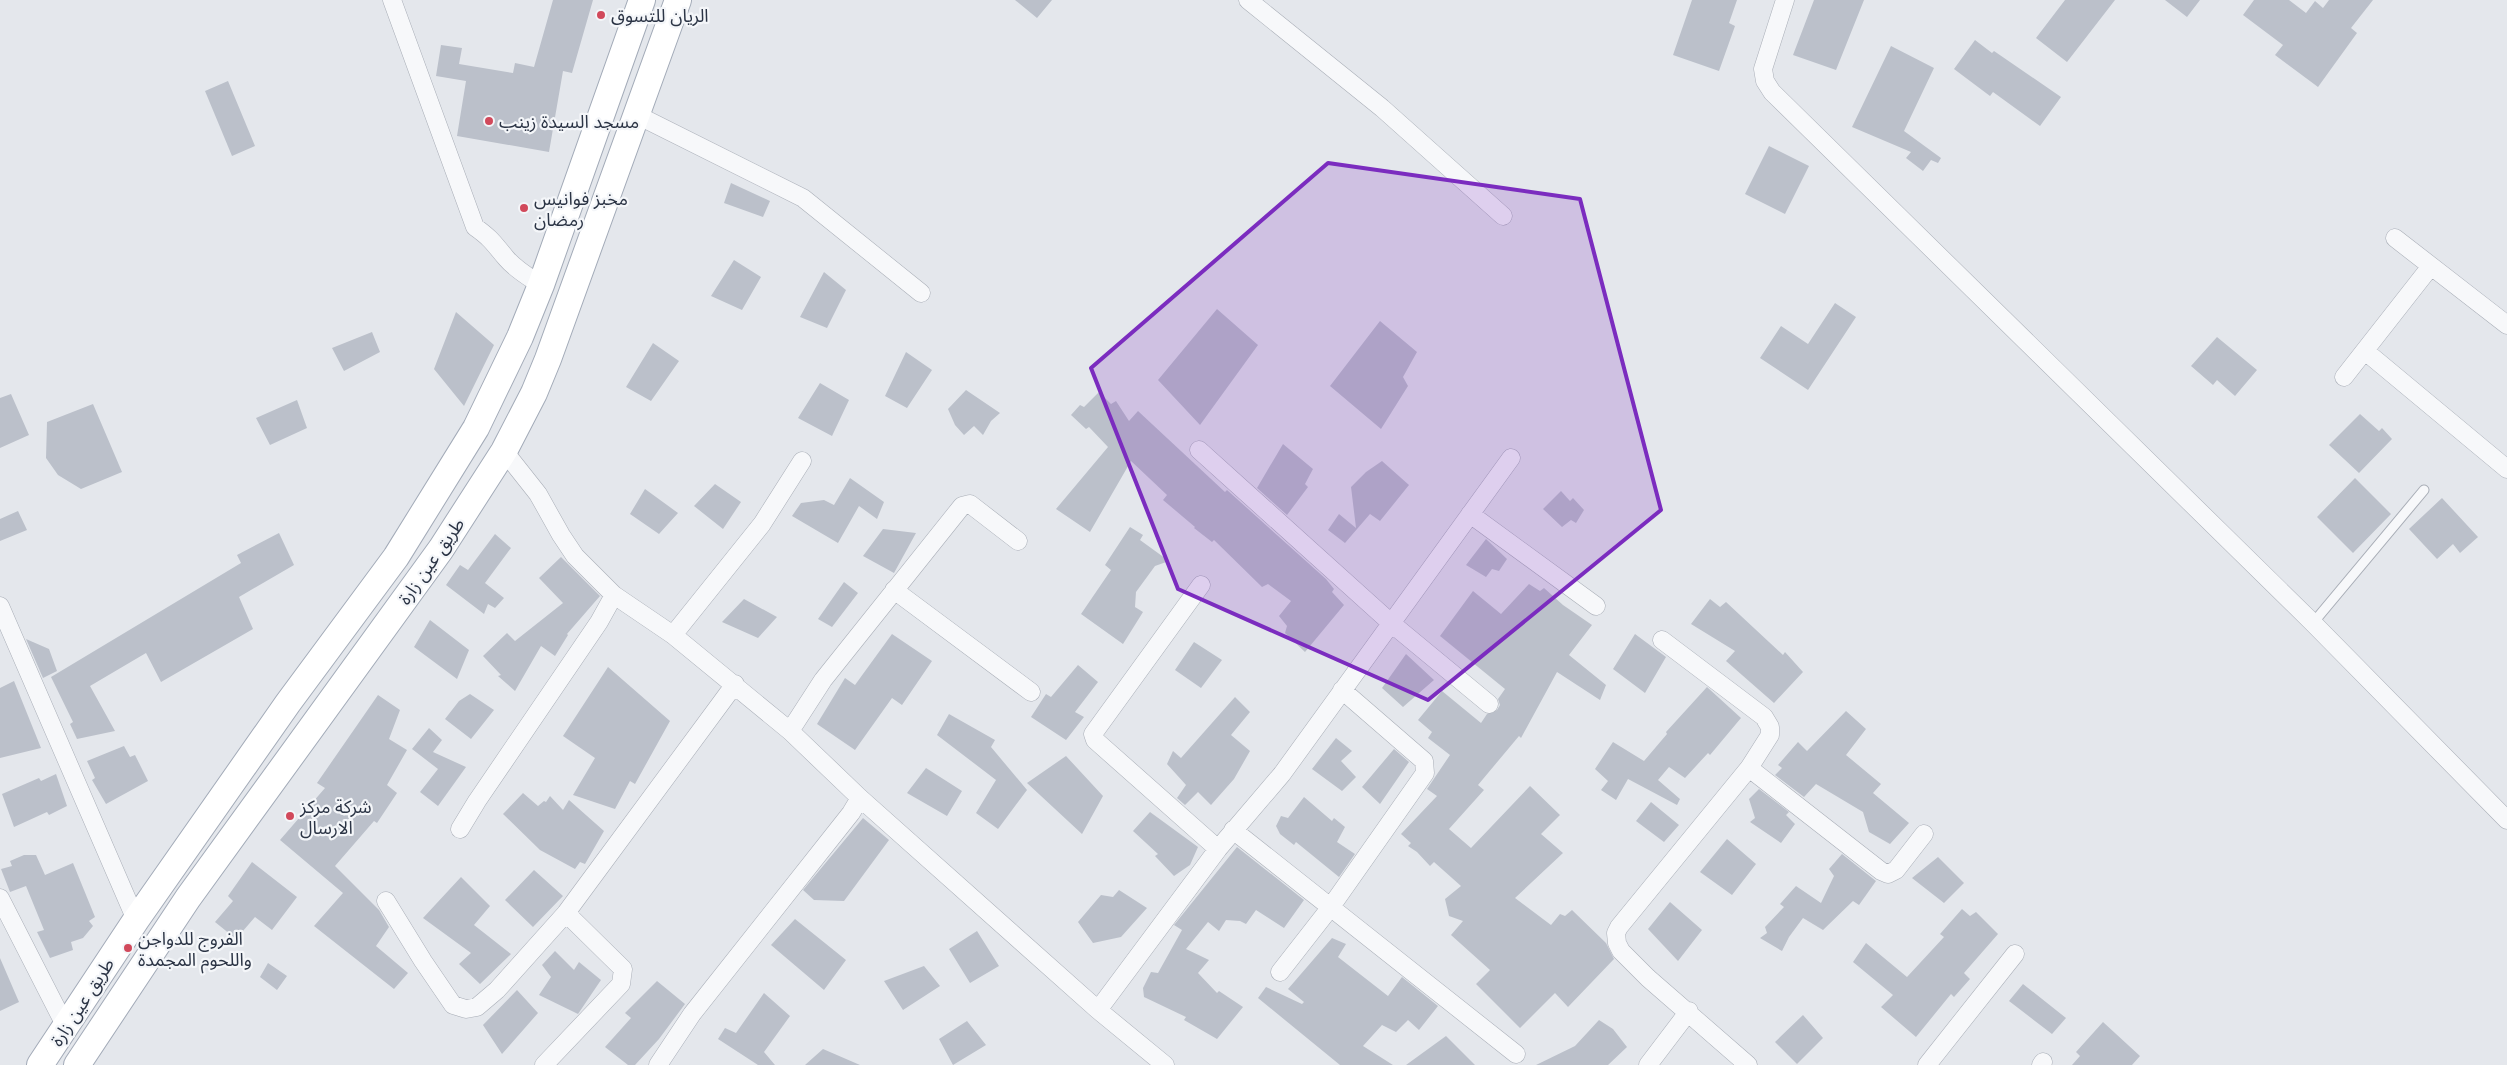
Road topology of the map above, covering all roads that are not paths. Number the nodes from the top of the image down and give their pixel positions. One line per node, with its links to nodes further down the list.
1 (392, 0): 10 (street)
2 (642, 0): 10 (main road, طريق عين زارة)
3 (678, 0): 6 (main road, طريق عين زارة)
4 (1248, 0): 7 (street)
5 (1785, 0): 28 (street)
6 (637, 115): 11 (street); 16 (main road, طريق عين زارة)
7 (1503, 216)
8 (2395, 238): 9 (street)
9 (2431, 266): 12 (street); 13 (street)
10 (541, 285): 48 (main road, طريق عين زارة)
11 (921, 293)
12 (2507, 325)
13 (2365, 351): 14 (street); 19 (street)
14 (2344, 377)
15 (1199, 450): 29 (street)
16 (504, 451): 25 (street); 56 (main road, طريق عين زارة)
17 (1511, 458): 21 (street)
18 (802, 462): 30 (street)
19 (2507, 469)
20 (2424, 490): 28 (lane)
21 (1470, 514): 27 (street); 29 (street)
22 (1018, 541): 24 (street)
23 (1201, 585): 43 (street)
24 (894, 590): 34 (street); 36 (street)
25 (614, 595): 30 (street); 40 (street)
26 (0, 606): 48 (street)
27 (1596, 606)
28 (2313, 622): 39 (street)
29 (1391, 623): 33 (street); 35 (street)
30 (673, 635): 32 (street)
31 (1662, 640): 37 (street)
32 (735, 684): 36 (street); 47 (street)
33 (1342, 690): 41 (street); 46 (street)
34 (1031, 692)
35 (1488, 704)
36 (790, 731): 38 (street)
37 (1749, 768): 42 (street); 52 (street)
38 (860, 798): 51 (street); 58 (street)
39 (2507, 820)
40 (460, 829)
41 (1234, 830): 43 (street); 46 (street)
42 (1924, 834)
43 (1218, 849): 51 (street)
44 (0, 898): 53 (street)
45 (386, 901): 47 (street)
46 (1330, 908): 50 (street); 54 (street)
47 (566, 913): 57 (street)
48 (136, 920): 53 (main road, طريق عين زارة)
49 (2015, 954): 62 (street)
50 (1280, 972)
51 (1098, 1010): 59 (street)
52 (1689, 1012): 60 (street); 61 (street)
53 (66, 1026): 55 (main road, طريق عين زارة)
54 (1516, 1054)
55 (40, 1065)
56 (77, 1065)
57 (544, 1065)
58 (658, 1065)
59 (1165, 1065)
60 (1648, 1065)
61 (1748, 1065)
62 (1927, 1065)

